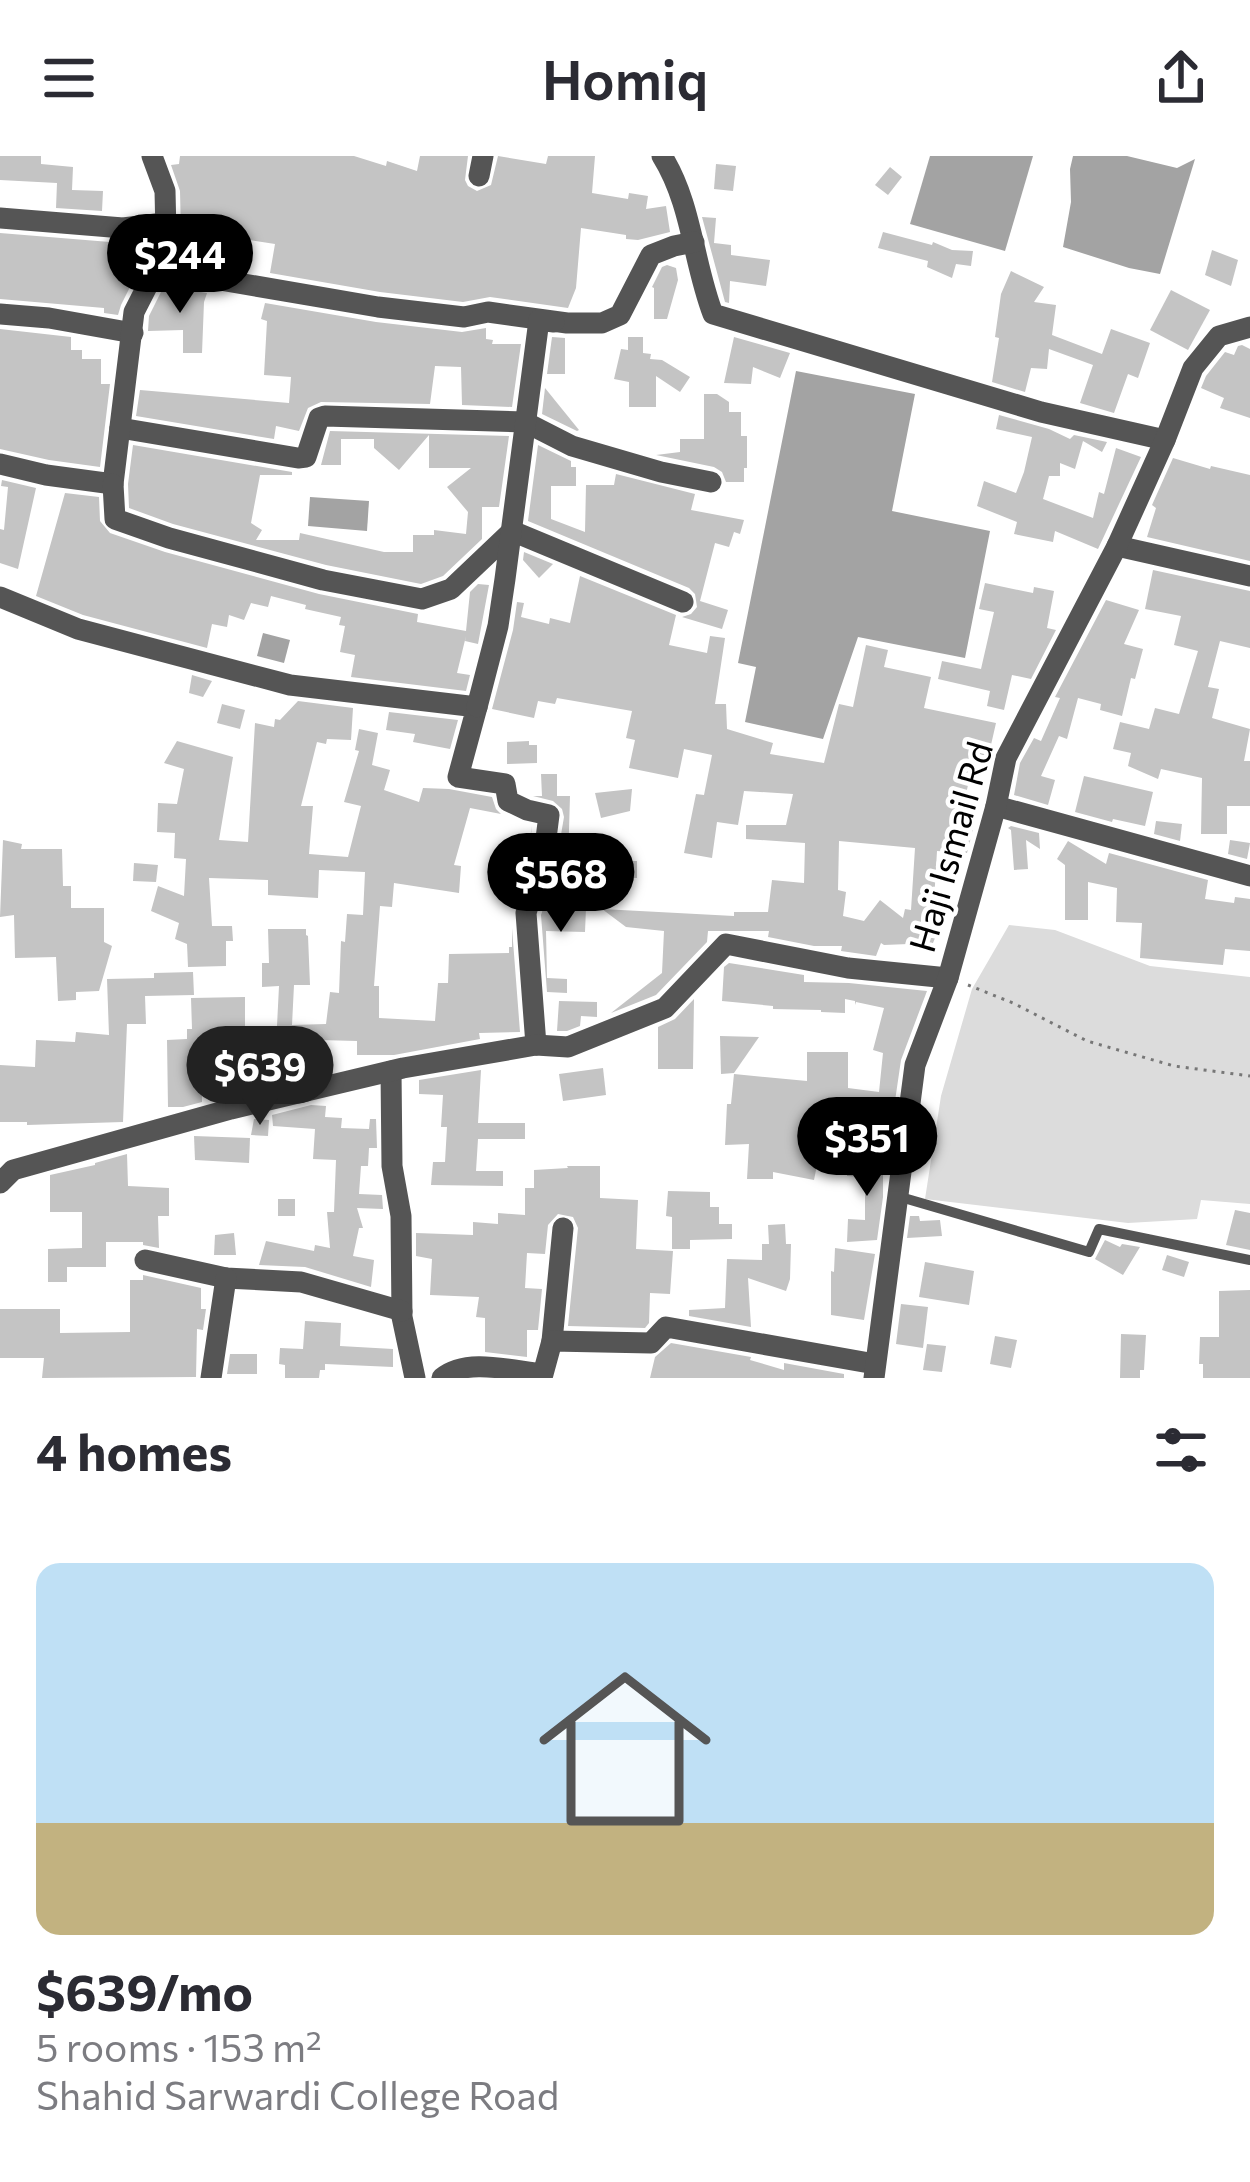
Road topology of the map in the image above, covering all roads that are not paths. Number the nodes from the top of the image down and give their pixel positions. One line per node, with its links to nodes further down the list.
1 (152, 156): 4 (street)
2 (662, 156): 5 (street)
3 (0, 218): 4 (street)
4 (164, 223): 6 (street)
5 (694, 242): 8 (street); 13 (street)
6 (156, 269): 8 (street); 10 (street)
7 (0, 314): 10 (street)
8 (568, 323): 11 (street)
9 (1250, 327): 13 (street, Haji Ismail Rd)
10 (133, 333): 12 (street)
11 (525, 422): 12 (street); 15 (street); 17 (street)
12 (120, 428): 16 (street)
13 (1165, 440): 18 (street, Haji Ismail Rd)
14 (0, 464): 16 (street)
15 (711, 482)
16 (113, 484): 17 (street)
17 (512, 531): 21 (street); 22 (street)
18 (1117, 546): 19 (street); 23 (street, Haji Ismail Rd)
19 (1250, 576)
20 (0, 597): 22 (street)
21 (683, 602)
22 (477, 707): 26 (street)
23 (996, 806): 24 (street); 25 (street, Haji Ismail Rd)
24 (1250, 877)
25 (948, 978): 26 (street); 29 (street, Haji Ismail Rd)
26 (536, 1045): 27 (street)
27 (391, 1071): 28 (street); 34 (street)
28 (0, 1184)
29 (898, 1196): 32 (lane); 36 (street, Haji Ismail Rd)
30 (563, 1228): 35 (street)
31 (145, 1260): 33 (street)
32 (1250, 1260)
33 (226, 1278): 34 (street); 37 (street)
34 (402, 1312): 38 (street)
35 (552, 1341): 36 (street); 39 (street)
36 (874, 1371)
37 (211, 1378)
38 (415, 1378)
39 (442, 1378)

